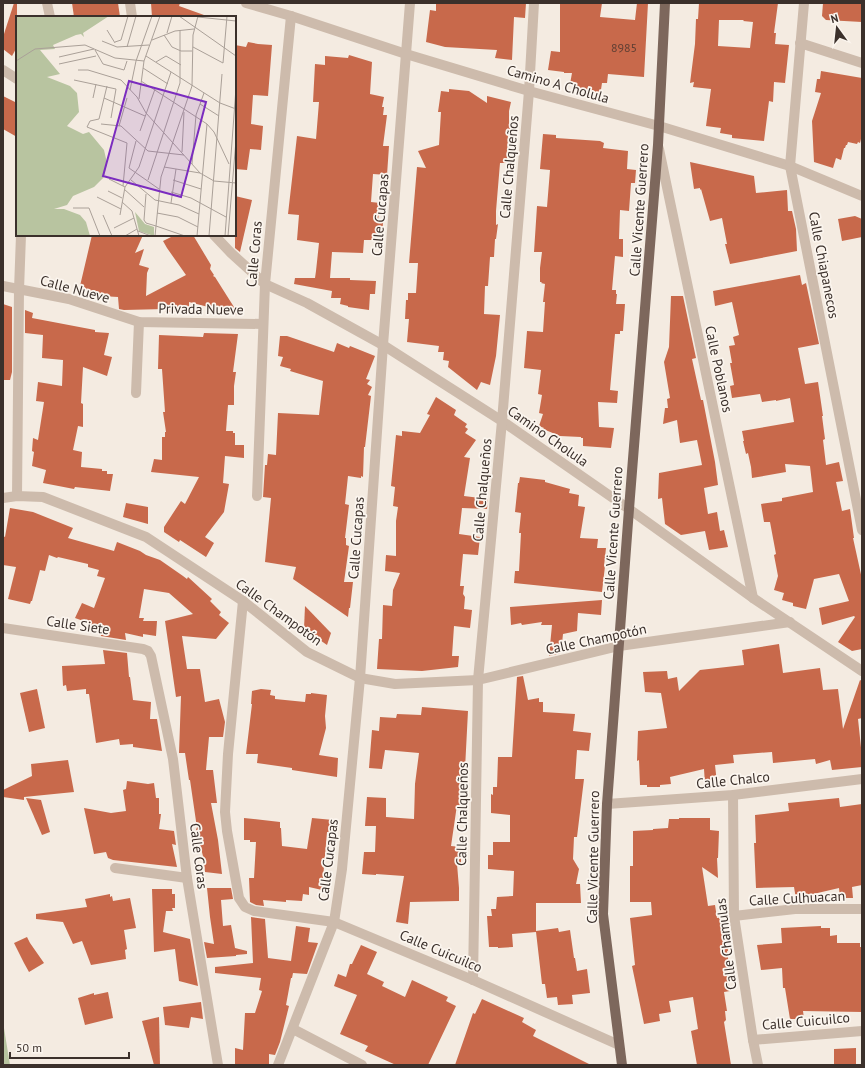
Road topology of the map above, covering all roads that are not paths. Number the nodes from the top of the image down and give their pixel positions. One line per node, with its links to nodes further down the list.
1 (47, 3): 8 (street)
2 (130, 3): 9 (street)
3 (246, 3): 10 (street, Camino A Cholula)
4 (410, 3): 12 (street, Calle Cucapas)
5 (534, 3): 16 (street, Calle Chalqueños)
6 (665, 3): 17 (main road, Calle Vicente Guerrero)
7 (804, 3): 11 (street, Calle Chiapanecos)
8 (50, 16)
9 (132, 16)
10 (291, 16): 12 (street, Camino A Cholula); 23 (street, Calle Coras)
11 (800, 43): 13 (street); 19 (street, Calle Chiapanecos)
12 (406, 54): 16 (street, Camino A Cholula); 28 (street, Calle Cucapas)
13 (862, 63)
14 (3, 70): 15 (street)
15 (16, 78)
16 (529, 91): 17 (street, Camino A Cholula); 30 (street, Calle Chalqueños)
17 (659, 126): 18 (main road, Calle Vicente Guerrero); 19 (street, Camino A Cholula)
18 (658, 145): 34 (main road, Calle Vicente Guerrero); 36 (street, Calle Poblanos)
19 (790, 166): 20 (street, Camino A Cholula); 35 (street, Calle Chiapanecos)
20 (862, 196)
21 (21, 236): 25 (street)
22 (215, 236): 23 (street, Camino Cholula)
23 (265, 284): 27 (street, Calle Coras); 28 (street, Camino Cholula)
24 (3, 286): 25 (street, Calle Nueve)
25 (19, 290): 26 (street, Calle Nueve); 31 (street)
26 (139, 322): 27 (street, Privada Nueve); 29 (street)
27 (263, 324): 32 (street, Calle Coras)
28 (384, 345): 30 (street, Camino Cholula); 43 (street, Calle Cucapas)
29 (136, 393)
30 (502, 421): 34 (street, Camino Cholula); 44 (street, Calle Chalqueños)
31 (17, 496): 33 (street, Calle Champotón); 37 (street, Calle Champotón)
32 (257, 496)
33 (3, 498)
34 (629, 509): 36 (street, Camino Cholula); 40 (main road, Calle Vicente Guerrero)
35 (862, 530)
36 (753, 598): 38 (street, Camino Cholula)
37 (243, 602): 43 (street, Calle Champotón); 52 (street, Calle Cuicuilco)
38 (790, 622): 40 (street, Calle Champotón); 42 (street, Camino Cholula)
39 (3, 628): 41 (street, Calle Siete)
40 (619, 646): 44 (street, Calle Champotón); 47 (main road, Calle Vicente Guerrero)
41 (148, 651): 49 (street, Calle Coras)
42 (862, 671)
43 (360, 678): 44 (street, Calle Champotón); 52 (street, Calle Cucapas)
44 (478, 680): 53 (street, Calle Chalqueños)
45 (862, 779): 46 (street, Calle Chalco)
46 (733, 795): 47 (street, Calle Chalco); 51 (street, Calle Chamulas)
47 (606, 804): 57 (main road, Calle Vicente Guerrero)
48 (115, 868): 49 (street)
49 (187, 878): 58 (street, Calle Coras)
50 (862, 909): 51 (street, Calle Culhuacan)
51 (734, 916): 56 (street, Calle Chamulas)
52 (334, 922): 53 (street, Calle Cuicuilco); 54 (street, Calle Cucapas)
53 (473, 980): 57 (street, Calle Cuicuilco)
54 (293, 1029): 59 (street, Calle Cucapas); 60 (street)
55 (862, 1031): 56 (street, Calle Cuicuilco)
56 (753, 1040): 62 (street, Calle Chamulas)
57 (619, 1045): 61 (main road, Calle Vicente Guerrero)
58 (218, 1065)
59 (278, 1065)
60 (362, 1065)
61 (622, 1065)
62 (758, 1065)

